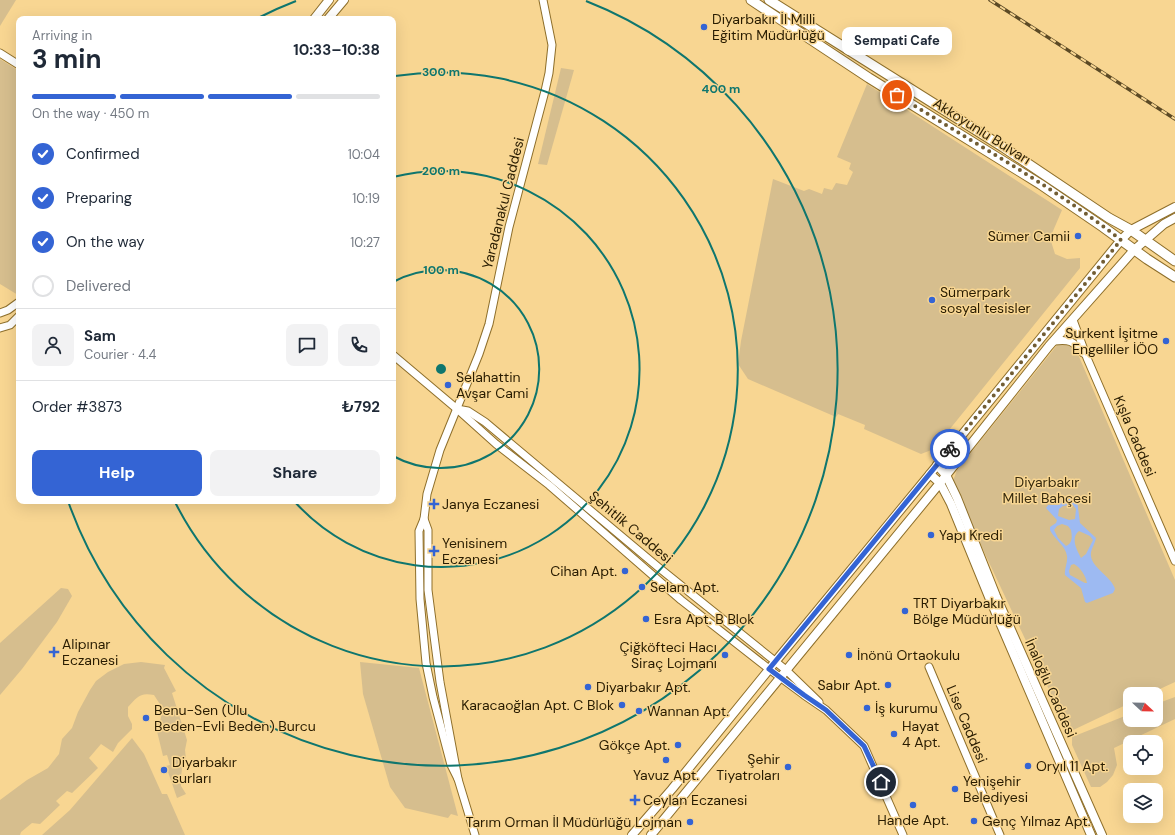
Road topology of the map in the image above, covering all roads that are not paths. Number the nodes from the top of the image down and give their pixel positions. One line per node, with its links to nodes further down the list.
1 (330, 0): 6 (main road)
2 (344, 0): 7 (main road)
3 (543, 0): 26 (street, Yaradanakul Caddesi)
4 (751, 0): 13 (main road, Akkoyunlu Bulvarı)
5 (769, 0): 12 (main road, Akkoyunlu Bulvarı)
6 (317, 16)
7 (331, 16)
8 (0, 53): 9 (street)
9 (16, 63)
10 (1175, 207): 12 (main road)
11 (1175, 218): 14 (main road)
12 (1131, 230): 13 (main road); 14 (main road, Akkoyunlu Bulvarı)
13 (1121, 240): 15 (main road, Akkoyunlu Bulvarı); 27 (main road)
14 (1144, 240): 15 (main road); 16 (main road, Akkoyunlu Bulvarı)
15 (1134, 250): 17 (main road, Akkoyunlu Bulvarı); 21 (main road)
16 (1175, 261)
17 (1175, 277)
18 (16, 304): 19 (street)
19 (0, 313)
20 (16, 319): 22 (street)
21 (1073, 320): 23 (main road); 25 (street, Kışla Caddesi)
22 (0, 328)
23 (1054, 340): 25 (street); 29 (main road)
24 (396, 358): 26 (street, Şehitlik Caddesi)
25 (1087, 358): 32 (street, Kışla Caddesi)
26 (457, 409): 31 (street, Yaradanakul Caddesi); 35 (street, Şehitlik Caddesi); 37 (street, Şehitlik Caddesi)
27 (937, 465): 28 (main road); 29 (main road, İnaloğlu Caddesi)
28 (930, 474): 30 (main road, İnaloğlu Caddesi); 35 (main road)
29 (946, 475): 30 (main road); 48 (main road, İnaloğlu Caddesi)
30 (940, 484): 38 (main road); 47 (main road, İnaloğlu Caddesi)
31 (424, 518): 33 (street); 34 (street)
32 (1175, 561)
33 (431, 621): 34 (street); 41 (street)
34 (422, 622): 41 (street)
35 (775, 662): 37 (main road); 38 (street, Şehitlik Caddesi)
36 (929, 667): 46 (street, Lise Caddesi)
37 (769, 669): 39 (street, Şehitlik Caddesi); 43 (main road)
38 (786, 670): 39 (main road); 40 (street, Şehitlik Caddesi)
39 (780, 677): 40 (street, Şehitlik Caddesi); 44 (main road)
40 (826, 710): 45 (street)
41 (458, 779): 42 (street)
42 (475, 835)
43 (632, 835)
44 (651, 835)
45 (903, 835)
46 (1000, 835)
47 (1091, 835)
48 (1102, 835)

